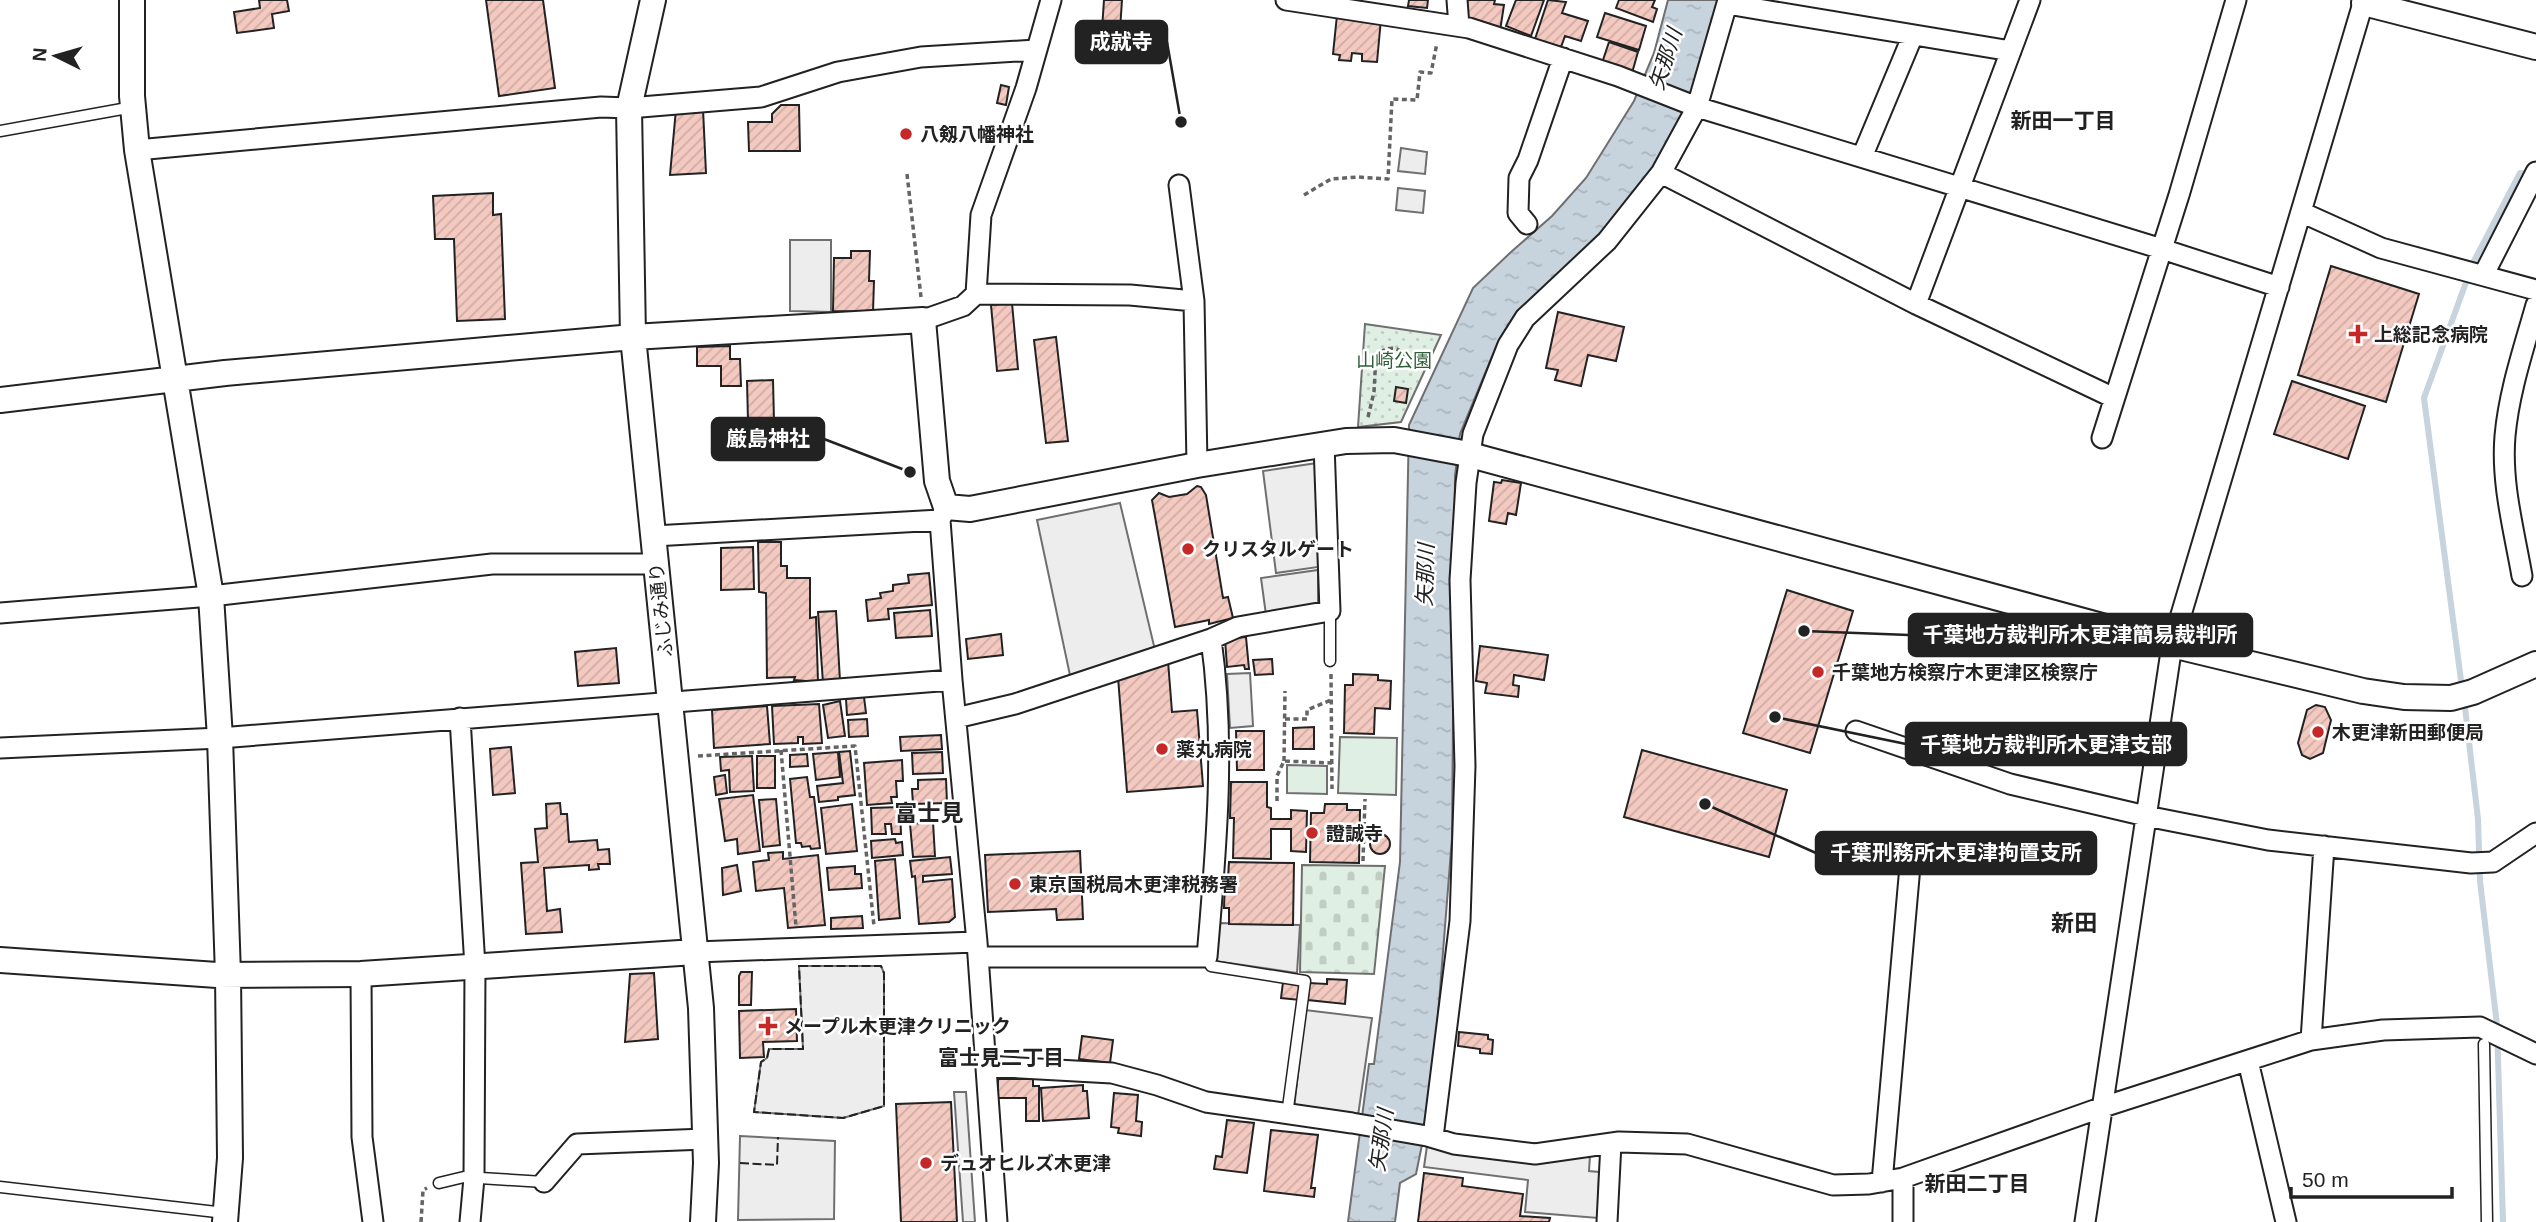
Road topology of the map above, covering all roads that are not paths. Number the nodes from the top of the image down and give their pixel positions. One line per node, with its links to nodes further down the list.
1 (132, 0): 16 (street)
2 (653, 0): 18 (street, ふじみ通り)
3 (1051, 0): 13 (street)
4 (1286, 0): 10 (street)
5 (1457, 0): 10 (street)
6 (2030, 0): 14 (street)
7 (2236, 0): 28 (street)
8 (2360, 1): 12 (street); 26 (street)
9 (1728, 2): 11 (street); 17 (street)
10 (1450, 25): 15 (street)
11 (1913, 35): 14 (street); 21 (street)
12 (2536, 47)
13 (1036, 50): 18 (street); 32 (street)
14 (2011, 51): 25 (street)
15 (1563, 58): 17 (street); 27 (street)
16 (133, 107): 19 (lane); 20 (street)
17 (1697, 107): 21 (street); 22 (street)
18 (629, 108): 20 (street); 37 (street, ふじみ通り)
19 (0, 131)
20 (137, 150): 38 (street)
21 (1862, 157): 25 (street)
22 (1661, 173): 34 (street); 43 (street)
23 (2532, 180): 29 (street)
24 (1179, 185): 33 (street)
25 (1961, 187): 28 (street); 34 (street)
26 (2301, 212): 29 (street); 30 (street)
27 (1527, 224)
28 (2162, 249): 30 (street); 39 (street)
29 (2484, 275): 31 (street)
30 (2279, 287): 53 (street)
31 (2536, 290)
32 (976, 294): 33 (street); 36 (street)
33 (1194, 302): 44 (street)
34 (1916, 304): 39 (street)
35 (2536, 304): 48 (street)
36 (923, 320): 37 (street); 45 (street)
37 (633, 337): 38 (street); 46 (street, ふじみ通り)
38 (176, 379): 40 (street); 49 (street)
39 (2114, 398): 41 (street)
40 (0, 400)
41 (2102, 438)
42 (1324, 444): 43 (street); 44 (street); 50 (street)
43 (1466, 454): 53 (street); 81 (street)
44 (1198, 466): 45 (street)
45 (943, 514): 46 (street); 56 (street)
46 (654, 536): 47 (street, ふじみ通り)
47 (657, 564): 49 (street); 57 (street, ふじみ通り)
48 (2522, 576)
49 (211, 596): 51 (street); 61 (street)
50 (1330, 611): 52 (street); 54 (lane)
51 (0, 612)
52 (1211, 639): 59 (street); 69 (street)
53 (2172, 645): 55 (street); 63 (street)
54 (1330, 661)
55 (2536, 664)
56 (952, 680): 57 (street); 59 (street)
57 (670, 701): 58 (street); 68 (street, ふじみ通り)
58 (460, 718): 61 (street); 71 (street)
59 (956, 718): 67 (street)
60 (1856, 731): 63 (street)
61 (220, 738): 62 (street); 73 (street)
62 (0, 748)
63 (2146, 816): 65 (street); 79 (street)
64 (2536, 833): 65 (street)
65 (2324, 846): 75 (street)
66 (1910, 866): 87 (street)
67 (977, 949): 68 (street); 69 (street); 78 (street)
68 (695, 952): 71 (street); 82 (street, ふじみ通り)
69 (1207, 957): 80 (lane)
70 (0, 960): 73 (street)
71 (475, 967): 72 (street); 84 (street)
72 (360, 974): 73 (street); 91 (street)
73 (228, 975): 90 (street)
74 (2482, 1036): 75 (street); 76 (street); 99 (lane)
75 (2311, 1041): 77 (street)
76 (2536, 1054)
77 (2248, 1060): 79 (street); 98 (street)
78 (986, 1066): 80 (street); 94 (street)
79 (2103, 1107): 85 (street); 97 (street)
80 (1287, 1115): 81 (street)
81 (1430, 1137): 83 (street)
82 (705, 1139): 86 (street); 93 (street, ふじみ通り)
83 (1611, 1143): 87 (street); 95 (street)
84 (474, 1178): 86 (lane); 88 (lane); 92 (street)
85 (1903, 1178): 87 (street); 96 (street)
86 (544, 1182)
87 (1882, 1182)
88 (439, 1183)
89 (0, 1187): 90 (lane)
90 (226, 1217)
91 (373, 1222)
92 (470, 1222)
93 (703, 1222)
94 (997, 1222)
95 (1607, 1222)
96 (1903, 1222)
97 (2085, 1222)
98 (2286, 1222)
99 (2487, 1222)

